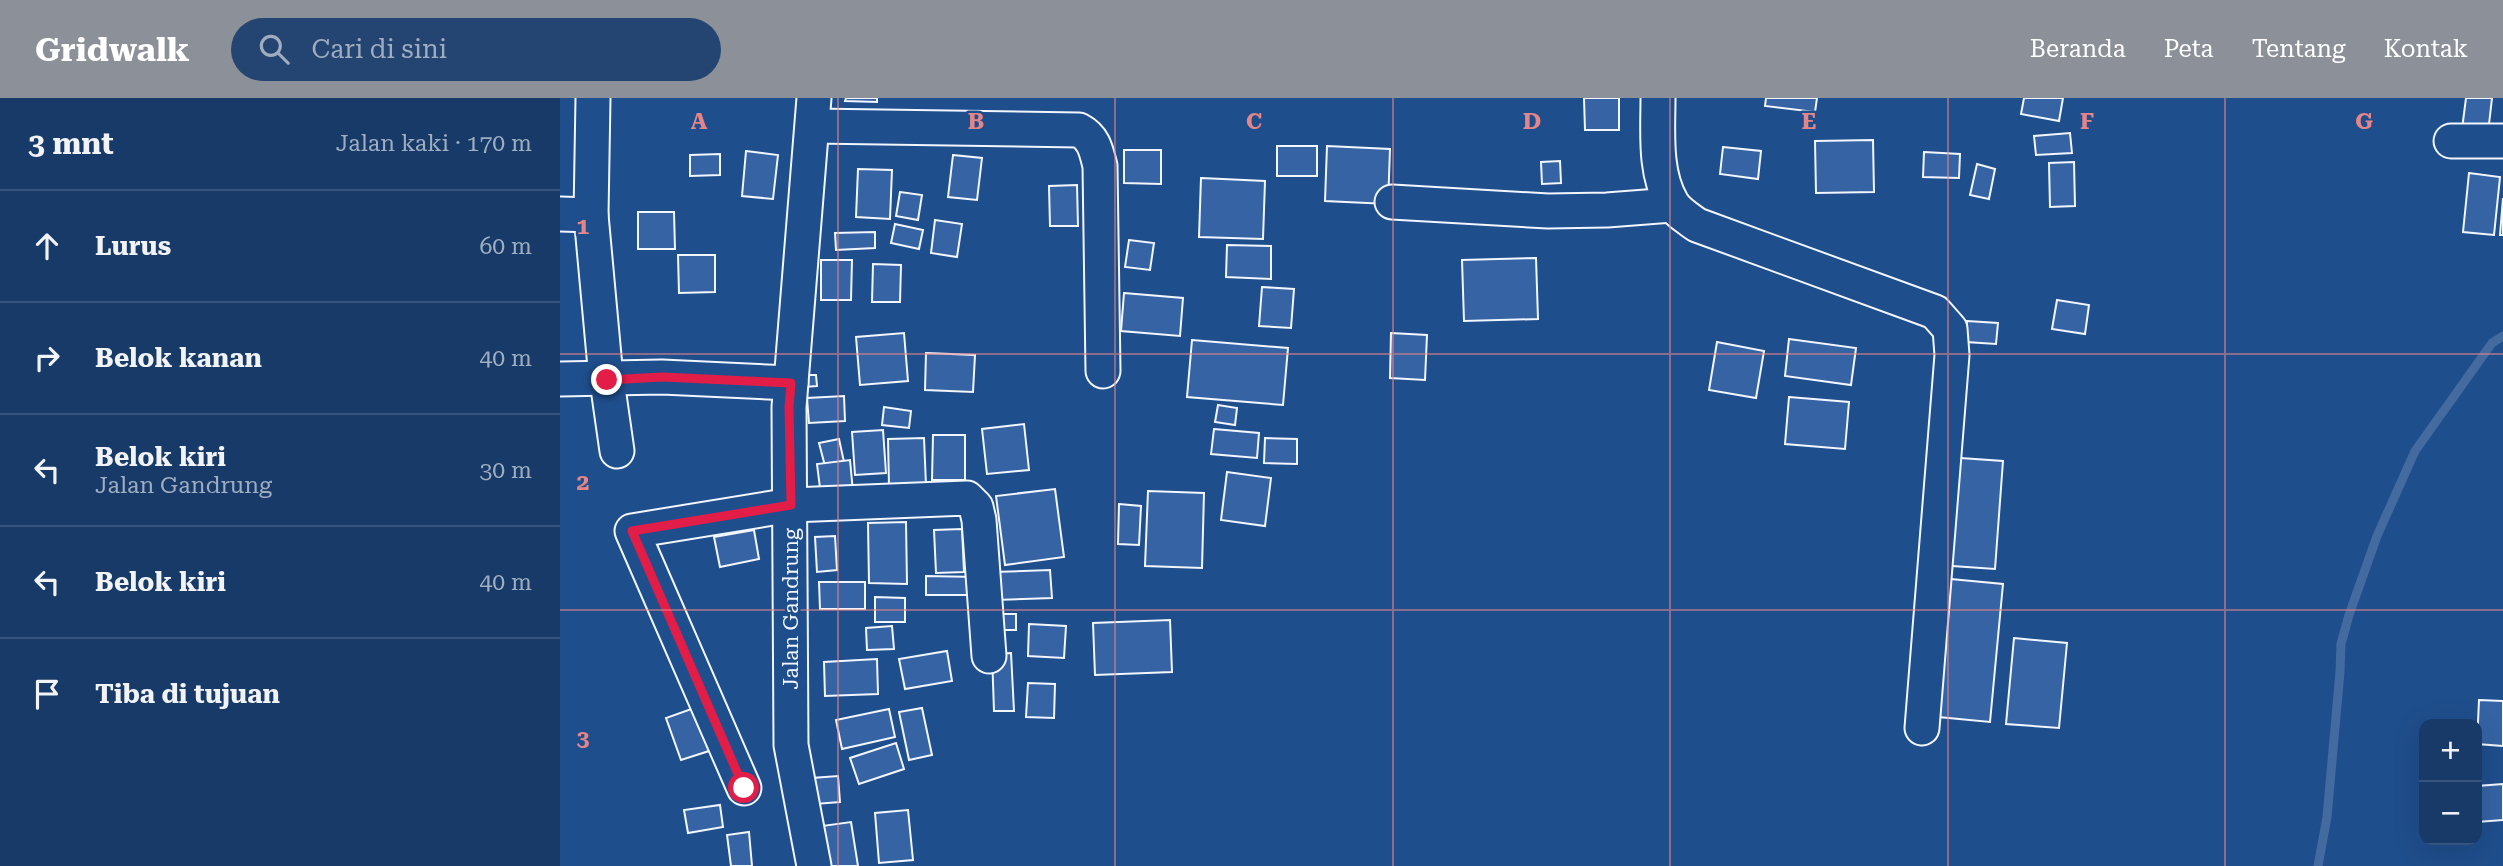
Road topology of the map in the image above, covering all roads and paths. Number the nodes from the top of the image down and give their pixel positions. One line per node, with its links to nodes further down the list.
1 (593, 98): 8 (street)
2 (1658, 98): 7 (street)
3 (813, 112): 9 (street); 12 (street, Jalan Gandrung)
4 (2451, 141): 5 (street)
5 (2503, 141)
6 (1392, 202): 7 (street)
7 (1672, 205): 16 (street)
8 (576, 214): 11 (street)
9 (1102, 371)
10 (560, 379): 11 (street)
11 (607, 380): 12 (street); 13 (street)
12 (791, 383): 14 (street, Jalan Gandrung)
13 (617, 451)
14 (791, 505): 15 (street); 17 (street); 18 (street, Jalan Gandrung)
15 (989, 656)
16 (1922, 728)
17 (744, 788)
18 (814, 866)

